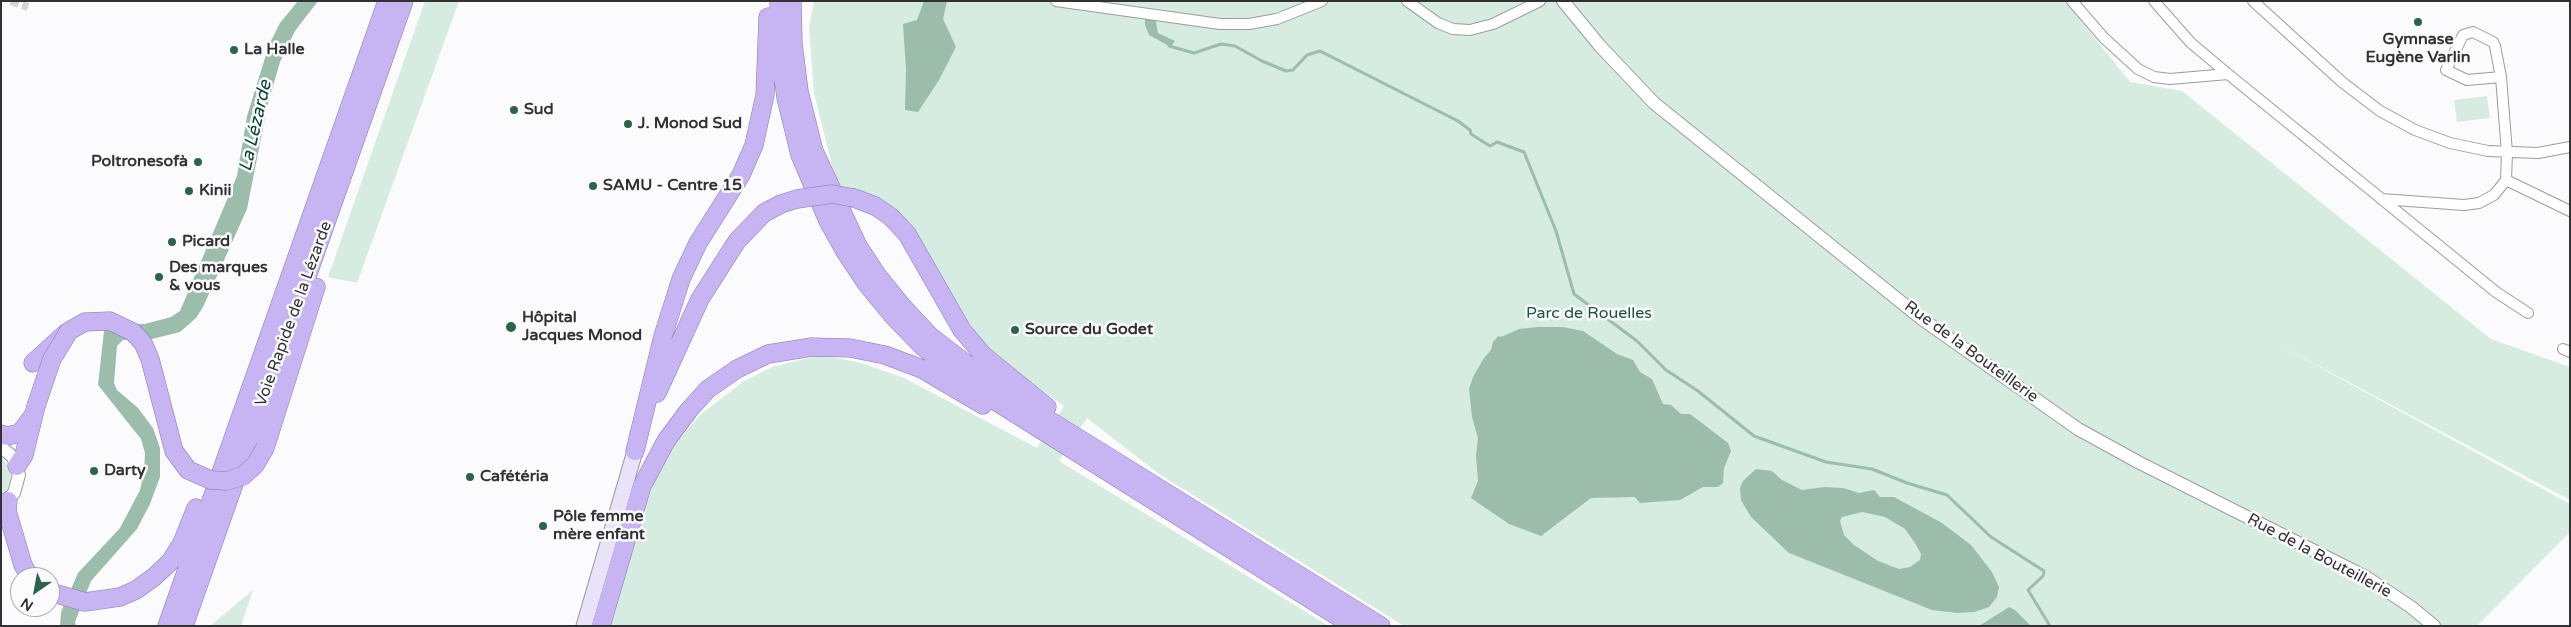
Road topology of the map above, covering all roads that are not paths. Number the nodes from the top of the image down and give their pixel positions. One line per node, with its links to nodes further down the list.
1 (386, 1): 22 (highway, Voie Rapide de la Lézarde)
2 (404, 1): 19 (highway, Voie Rapide de la Lézarde)
3 (769, 1): 28 (highway)
4 (779, 1): 30 (highway)
5 (792, 1): 30 (highway)
6 (1056, 1): 7 (street)
7 (1322, 1)
8 (1406, 1): 9 (street)
9 (1540, 1)
10 (1563, 1): 40 (street, Rue de la Bouteillerie)
11 (2072, 1): 14 (street)
12 (2154, 1): 14 (street)
13 (2253, 1): 17 (street)
14 (2228, 74): 20 (street)
15 (2501, 77): 15 (street); 17 (street)
16 (2570, 147): 17 (street)
17 (2507, 153): 18 (street)
18 (2506, 180): 20 (street); 21 (street)
19 (339, 189): 24 (highway, bridge); 35 (highway, Voie Rapide de la Lézarde)
20 (2381, 198): 23 (street)
21 (2570, 211)
22 (281, 300): 33 (highway); 34 (highway, Voie Rapide de la Lézarde)
23 (2528, 313)
24 (69, 331): 25 (highway, bridge); 26 (highway, bridge)
25 (33, 363)
26 (36, 406): 27 (highway); 29 (highway)
27 (3, 439): 29 (street)
28 (635, 451): 30 (highway, bridge); 36 (main road)
29 (20, 461): 31 (street)
30 (1114, 469): 37 (highway); 38 (highway); 39 (highway)
31 (4, 504): 32 (highway)
32 (24, 567)
33 (60, 596)
34 (167, 626)
35 (184, 626)
36 (584, 626)
37 (601, 626)
38 (1353, 626)
39 (1381, 626)
40 (2434, 626)

